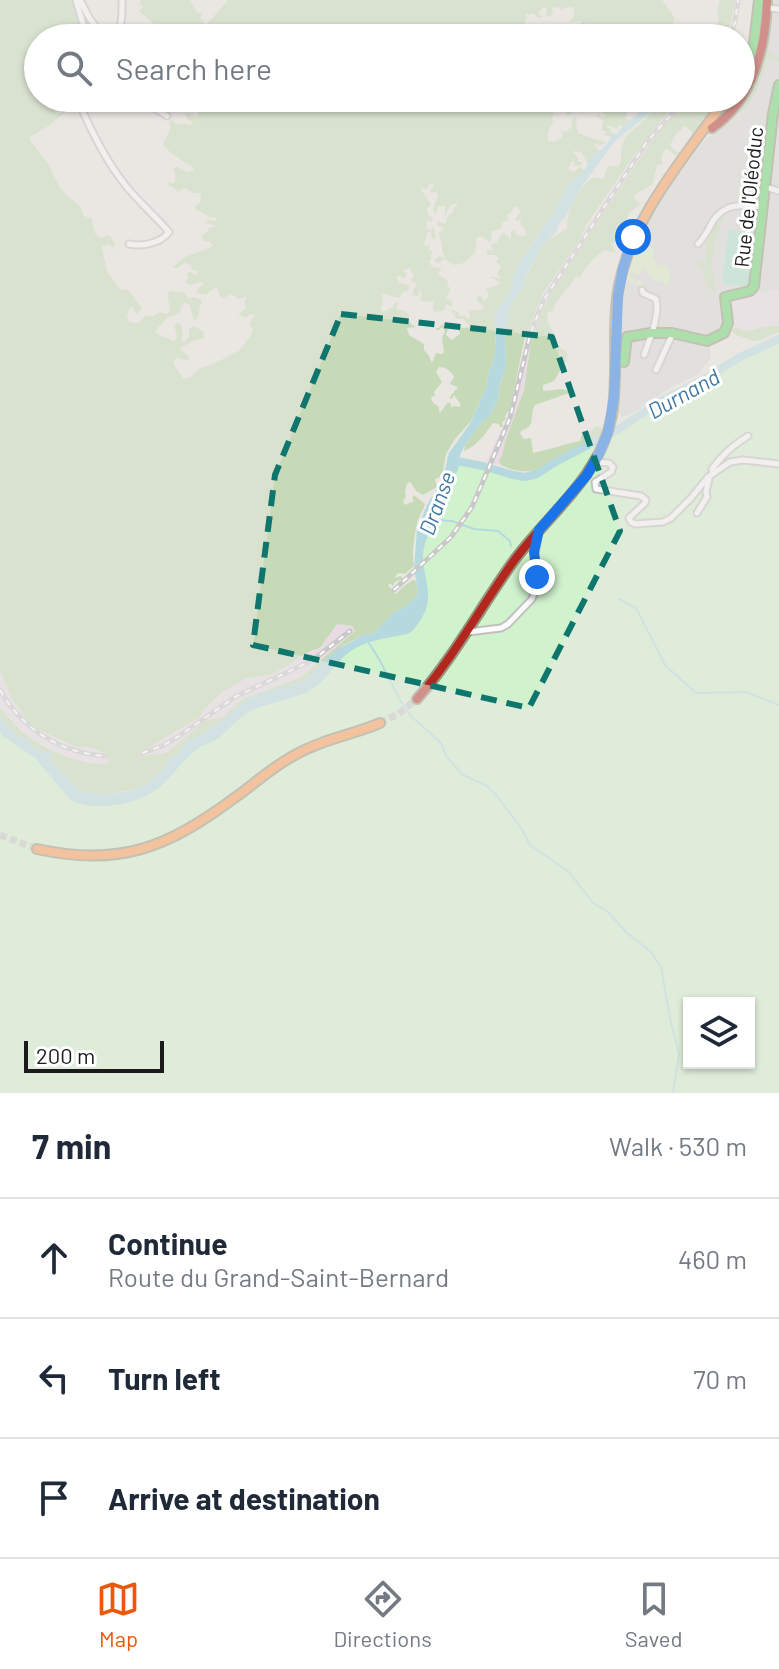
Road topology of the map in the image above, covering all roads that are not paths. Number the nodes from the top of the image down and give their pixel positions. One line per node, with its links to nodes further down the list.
1 (78, 0): 7 (street); 8 (street)
2 (122, 0): 9 (street)
3 (759, 0): 6 (main road)
4 (767, 4): 5 (street); 12 (main road)
5 (779, 9)
6 (757, 22): 10 (main road); 11 (main road)
7 (84, 24)
8 (94, 24)
9 (120, 24)
10 (755, 28)
11 (755, 36)
12 (755, 64)
13 (779, 85): 21 (main road, Rue de l'Oléoduc)
14 (84, 112): 25 (street)
15 (161, 112): 19 (street)
16 (719, 112): 22 (main road)
17 (723, 112): 20 (main road)
18 (730, 112): 20 (main road)
19 (167, 116)
20 (712, 128): 22 (main road)
21 (765, 187): 23 (street); 24 (main road, Rue de l'Oléoduc)
22 (661, 191): 34 (main road)
23 (779, 191)
24 (762, 207): 26 (street); 29 (main road, Rue de l'Oléoduc)
25 (129, 244)
26 (698, 244)
27 (642, 290): 28 (street)
28 (651, 333): 29 (main road); 30 (street); 31 (main road)
29 (673, 333): 32 (street)
30 (644, 355)
31 (624, 362)
32 (656, 370)
33 (748, 436): 36 (street)
34 (597, 458): 36 (street); 38 (main road)
35 (779, 464): 36 (street)
36 (710, 474): 37 (street)
37 (697, 513)
38 (539, 530): 39 (main road); 39 (street)
39 (467, 632): 40 (main road)
40 (417, 699)
41 (380, 723): 42 (main road)
42 (37, 849)

